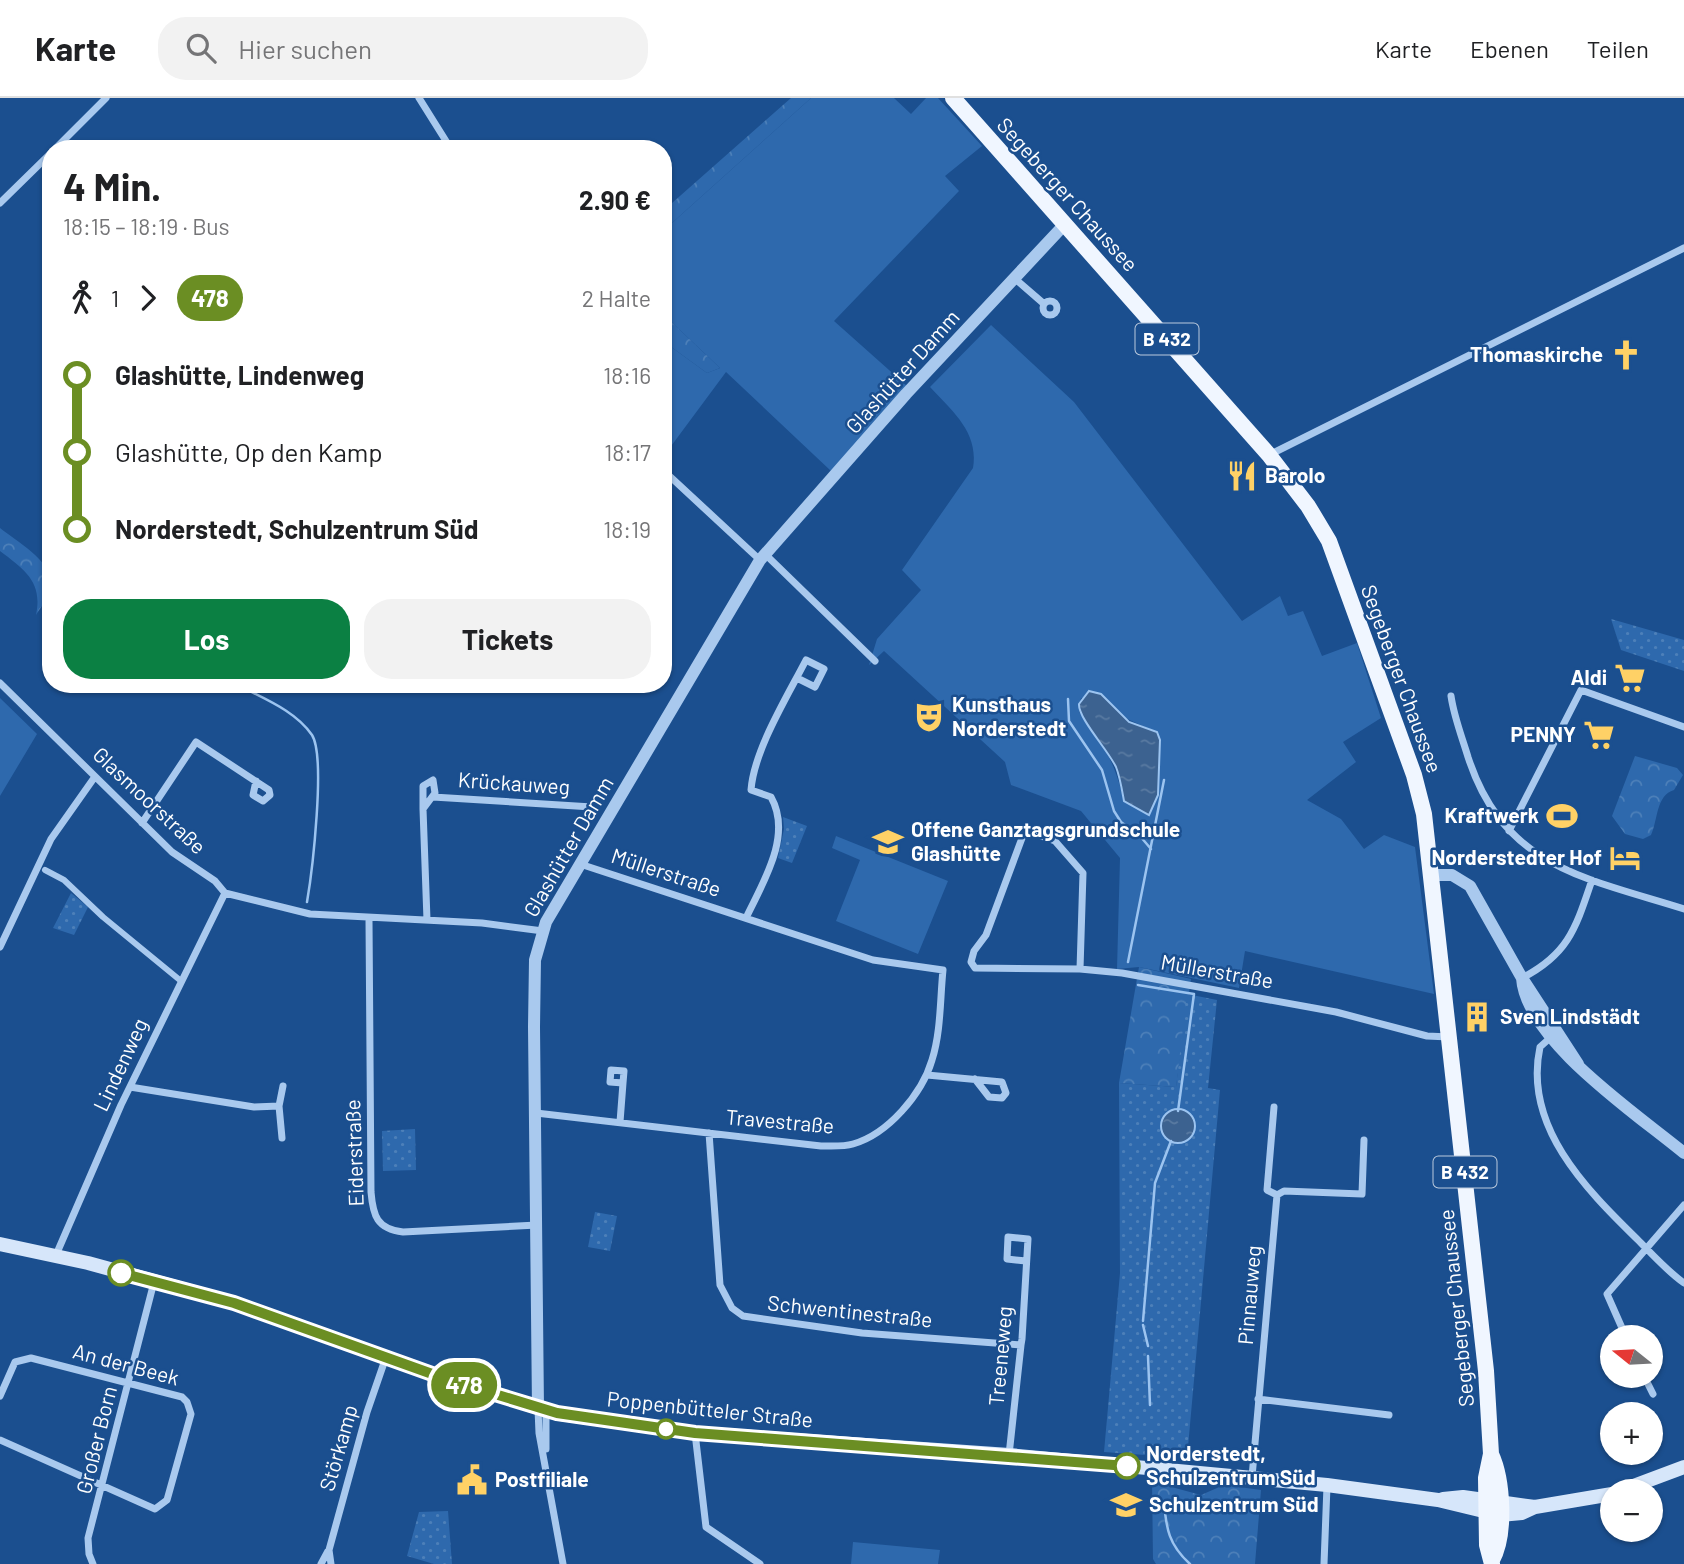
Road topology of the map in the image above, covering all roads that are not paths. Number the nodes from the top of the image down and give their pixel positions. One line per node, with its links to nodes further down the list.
1 (106, 98): 4 (street)
2 (419, 98): 5 (street)
3 (953, 98): 8 (main road, Segeberger Chaussee / B 432)
4 (64, 140)
5 (445, 140)
6 (42, 162): 7 (street)
7 (0, 203)
8 (1065, 224): 10 (street, Glashütter Damm); 12 (main road, Segeberger Chaussee / B 432)
9 (1684, 248): 12 (street)
10 (1014, 278): 11 (street); 14 (street, Glashütter Damm)
11 (1043, 303)
12 (1269, 455): 29 (main road, Segeberger Chaussee / B 432)
13 (672, 478): 14 (street)
14 (762, 557): 15 (street); 27 (street, Glashütter Damm)
15 (875, 661)
16 (797, 678): 33 (street)
17 (0, 683): 20 (street, Glasmoorstraße)
18 (1451, 696): 26 (street)
19 (1684, 727): 26 (street)
20 (94, 778): 25 (street, Glasmoorstraße); 37 (street)
21 (256, 781): 25 (street)
22 (433, 797): 23 (street, Krückauweg); 24 (street, Krückauweg); 24 (street, Krückauweg)
23 (592, 807)
24 (423, 809): 35 (street, Krückauweg)
25 (142, 823): 31 (street, Glasmoorstraße)
26 (1509, 831): 30 (street)
27 (580, 864): 33 (street, Müllerstraße); 36 (street, Glashütter Damm)
28 (45, 870): 41 (street)
29 (1432, 875): 40 (street); 42 (main road, Segeberger Chaussee / B 432)
30 (1592, 880): 32 (street); 40 (street)
31 (225, 893): 34 (street, Glasmoorstraße); 41 (street, Lindenweg)
32 (1684, 909)
33 (746, 918): 39 (street, Müllerstraße)
34 (369, 920): 35 (street, Glasmoorstraße); 60 (street, Eiderstraße)
35 (427, 920): 36 (street, Glasmoorstraße)
36 (542, 931): 52 (street, Glashütter Damm)
37 (0, 947)
38 (1080, 969): 38 (street, Müllerstraße); 42 (street, Müllerstraße)
39 (943, 970): 45 (street, Travestraße)
40 (1522, 978): 43 (street); 44 (street)
41 (181, 981): 49 (street, Lindenweg)
42 (1450, 1037): 86 (main road, Segeberger Chaussee / B 432)
43 (1550, 1038): 44 (street); 62 (street)
44 (1578, 1064): 57 (street)
45 (927, 1075): 46 (street); 54 (street, Travestraße)
46 (975, 1079)
47 (623, 1083): 53 (street)
48 (283, 1086): 50 (street)
49 (130, 1087): 50 (street); 63 (street, Lindenweg)
50 (279, 1106): 55 (street)
51 (1274, 1107): 58 (street, Pinnauweg)
52 (536, 1113): 53 (street, Travestraße); 60 (street, Glashütter Damm)
53 (620, 1122): 54 (street, Travestraße)
54 (709, 1133): 68 (street, Schwentinestraße)
55 (282, 1138)
56 (1364, 1140): 58 (street)
57 (1684, 1153)
58 (1277, 1195): 74 (street, Pinnauweg)
59 (1684, 1205): 62 (street)
60 (537, 1226): 75 (street, Glashütter Damm)
61 (0, 1244): 63 (main road, Poppenbütteler Straße)
62 (1645, 1247): 66 (street); 67 (street)
63 (56, 1255): 65 (main road, Poppenbütteler Straße)
64 (1026, 1261): 68 (street, Treeneweg)
65 (153, 1282): 69 (main road, Poppenbütteler Straße); 70 (street, Großer Born)
66 (1684, 1283)
67 (1621, 1325)
68 (1021, 1345): 79 (street, Treeneweg)
69 (386, 1357): 75 (main road, Poppenbütteler Straße); 87 (street, Störkamp)
70 (129, 1383): 73 (street, An der Beek); 84 (street, Großer Born); 84 (street, An der Beek)
71 (1650, 1388): 72 (street)
72 (1653, 1394)
73 (0, 1396)
74 (1258, 1399): 76 (street); 81 (street, Pinnauweg)
75 (542, 1410): 77 (main road, Poppenbütteler Straße); 92 (street, Glashütter Damm)
76 (1389, 1415)
77 (695, 1433): 79 (main road, Poppenbütteler Straße); 93 (street)
78 (0, 1440): 84 (street, An der Beek)
79 (1009, 1455): 81 (main road, Poppenbütteler Straße)
80 (1684, 1466): 82 (main road)
81 (1252, 1477): 83 (main road, Poppenbütteler Straße)
82 (1651, 1479)
83 (1326, 1485): 86 (main road, Poppenbütteler Straße); 94 (street)
84 (103, 1488): 89 (street, Großer Born)
85 (1600, 1496): 86 (main road, Poppenbütteler Straße)
86 (1493, 1507): 88 (main road, Segeberger Chaussee / B 432)
87 (329, 1550): 90 (street, Störkamp); 91 (street, Störkamp)
88 (1492, 1562)
89 (93, 1564)
90 (321, 1564)
91 (331, 1564)
92 (563, 1564)
93 (760, 1564)
94 (1324, 1564)

